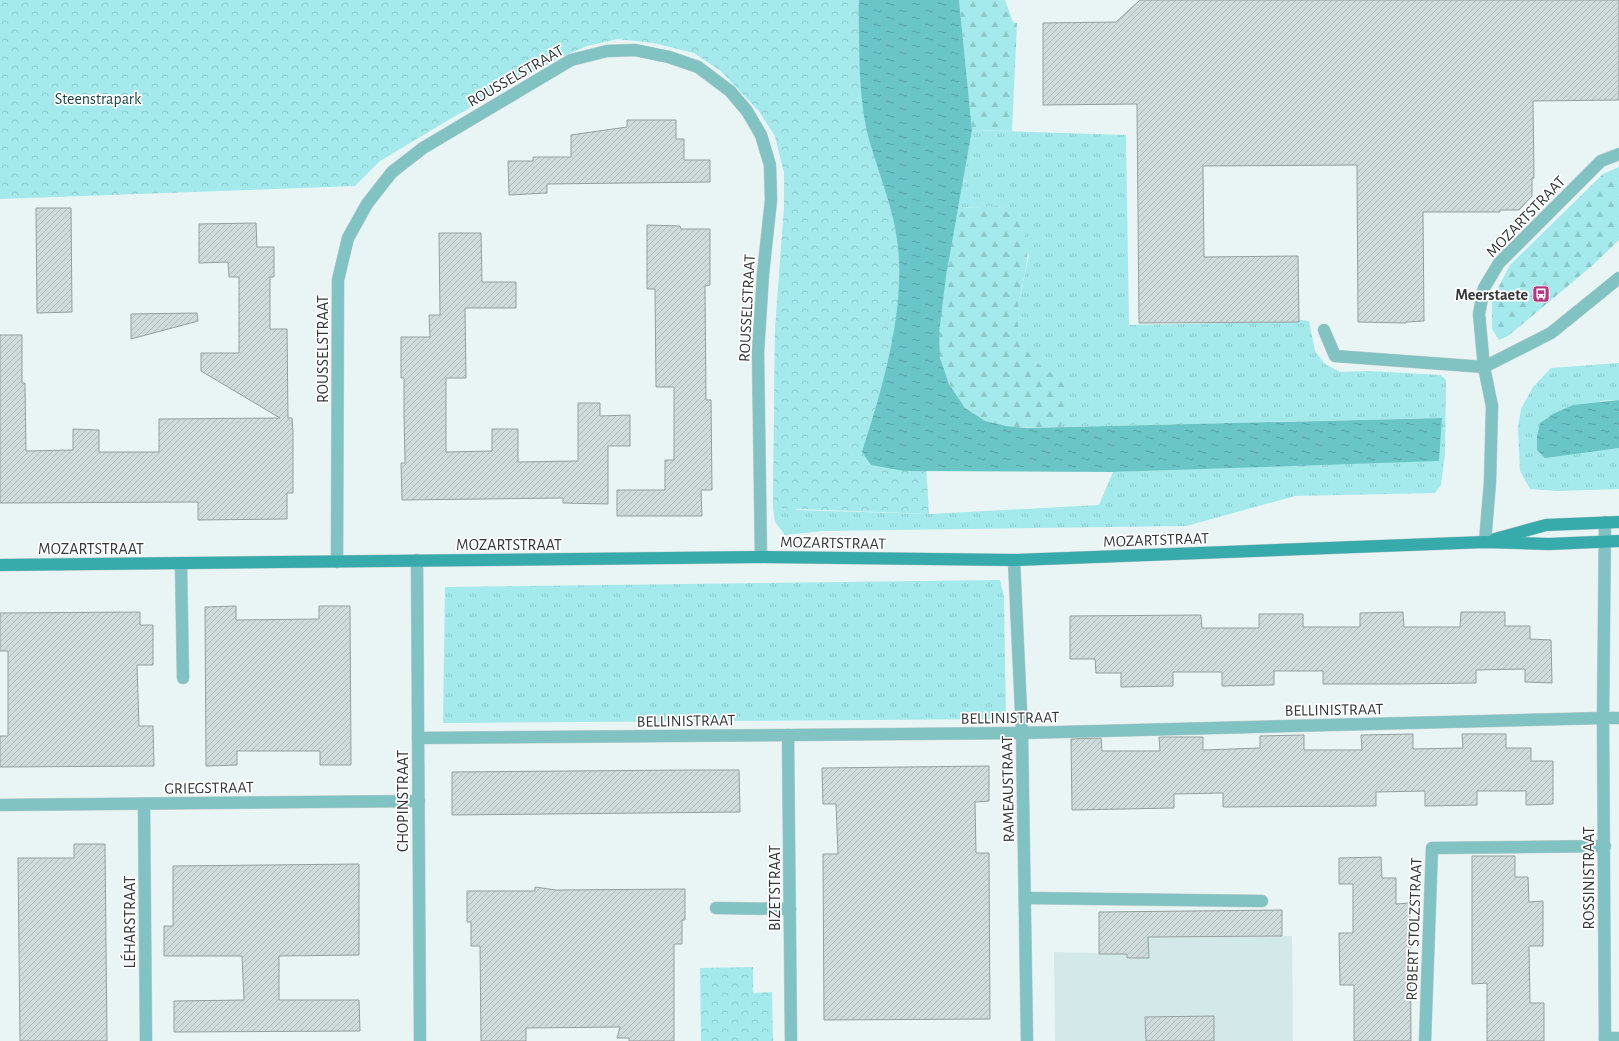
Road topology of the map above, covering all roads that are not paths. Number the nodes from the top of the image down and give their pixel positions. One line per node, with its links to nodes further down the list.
1 (1619, 154): 4 (street, MOZARTSTRAAT)
2 (1619, 278): 4 (street)
3 (1324, 330): 4 (street)
4 (1484, 367): 9 (street, MOZARTSTRAAT)
5 (1605, 522): 6 (main road, MOZARTSTRAAT); 7 (street, ROSSINISTRAAT); 9 (main road, MOZARTSTRAAT)
6 (1619, 522)
7 (1604, 541): 8 (main road, MOZARTSTRAAT); 9 (main road, MOZARTSTRAAT); 17 (street, ROSSINISTRAAT)
8 (1619, 541)
9 (1485, 542): 12 (main road, MOZARTSTRAAT)
10 (761, 557): 11 (main road, MOZARTSTRAAT); 12 (main road, MOZARTSTRAAT); 13 (street, ROUSSELSTRAAT)
11 (418, 560): 13 (main road, MOZARTSTRAAT); 21 (street, CHOPINSTRAAT)
12 (1014, 560): 19 (street, RAMEAUSTRAAT)
13 (337, 562): 14 (main road, MOZARTSTRAAT)
14 (181, 564): 15 (main road, MOZARTSTRAAT); 16 (street)
15 (0, 565)
16 (183, 678)
17 (1603, 718): 18 (street); 19 (street, BELLINISTRAAT); 25 (street, ROSSINISTRAAT)
18 (1619, 718)
19 (1022, 733): 20 (street, BELLINISTRAAT); 26 (street, RAMEAUSTRAAT)
20 (788, 735): 21 (street, BELLINISTRAAT); 29 (street, BIZETSTRAAT)
21 (418, 738): 22 (street, CHOPINSTRAAT)
22 (419, 801): 23 (street, GRIEGSTRAAT); 33 (street, CHOPINSTRAAT)
23 (144, 804): 24 (street, GRIEGSTRAAT); 32 (street, LÉHARSTRAAT)
24 (0, 806)
25 (1605, 846): 31 (street, ROSSINISTRAAT); 36 (street, ROBERT STOLZSTRAAT)
26 (1026, 898): 27 (street); 35 (street, RAMEAUSTRAAT)
27 (1262, 901)
28 (716, 908): 29 (street)
29 (790, 909): 34 (street, BIZETSTRAAT)
30 (1619, 1038): 31 (street, ROSSINISTRAAT)
31 (1605, 1040)
32 (146, 1041)
33 (420, 1041)
34 (791, 1041)
35 (1026, 1041)
36 (1425, 1041)

